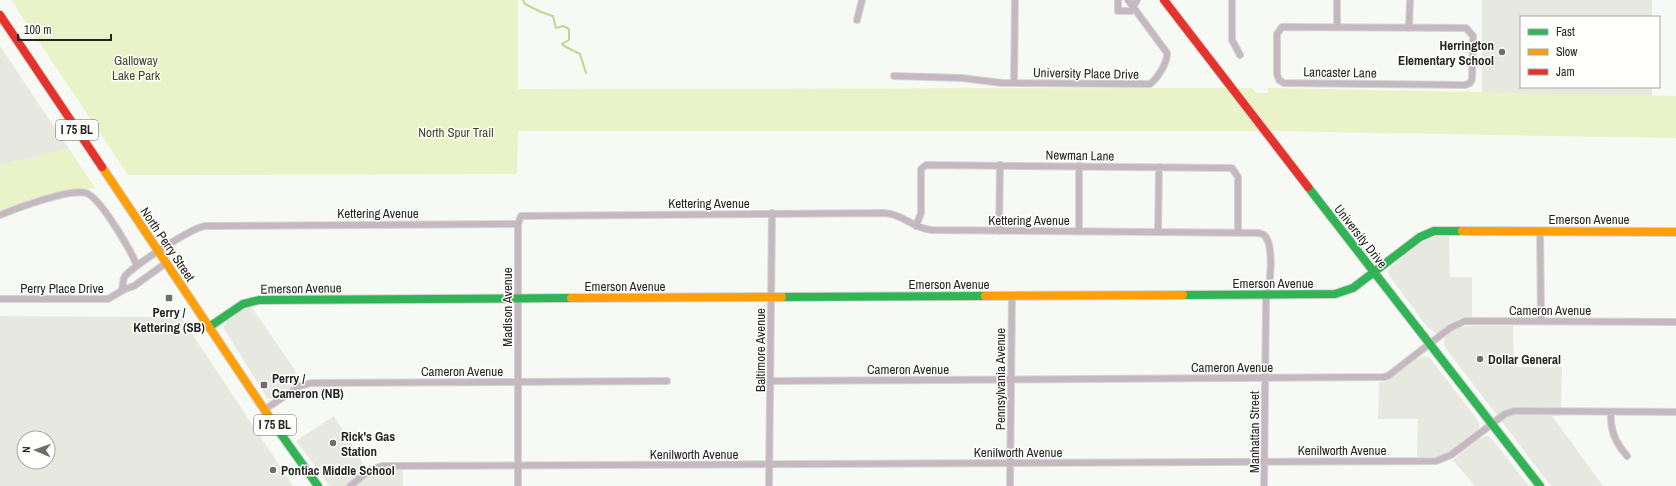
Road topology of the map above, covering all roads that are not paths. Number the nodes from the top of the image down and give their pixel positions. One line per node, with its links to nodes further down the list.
1 (862, 0): 12 (street)
2 (1015, 0): 17 (street, University Place Drive)
3 (1118, 0): 10 (street)
4 (1128, 0): 10 (street, University Place Drive)
5 (1137, 0): 10 (street)
6 (1164, 0): 35 (street, University Drive)
7 (1232, 0): 15 (street)
8 (1337, 0): 13 (street)
9 (1410, 0): 14 (street)
10 (1133, 6): 17 (street, University Place Drive)
11 (0, 15): 32 (street, North Perry Street / I 75 BL)
12 (856, 20)
13 (1337, 27): 14 (street, Lancaster Lane); 14 (street, Lancaster Lane)
14 (1409, 28)
15 (1240, 55)
16 (894, 76): 17 (street, University Place Drive)
17 (1014, 83)
18 (1000, 166): 19 (street, Newman Lane); 24 (street, Newman Lane); 25 (street)
19 (1079, 166): 20 (street, Newman Lane); 27 (street)
20 (1159, 167): 28 (street); 30 (street, Newman Lane)
21 (772, 213): 23 (street, Kettering Avenue); 24 (street, Kettering Avenue); 39 (street, Baltimore Avenue)
22 (0, 215): 34 (street)
23 (518, 224): 32 (street, Kettering Avenue); 41 (street, Madison Avenue)
24 (916, 226): 25 (street, Kettering Avenue)
25 (999, 231): 27 (street, Kettering Avenue)
26 (1540, 231): 29 (street, Emerson Avenue); 35 (street, Emerson Avenue); 42 (street)
27 (1079, 232): 28 (street, Kettering Avenue)
28 (1158, 232): 30 (street, Kettering Avenue)
29 (1676, 232)
30 (1238, 233): 31 (street, Kettering Avenue)
31 (1266, 236): 37 (street, Manhattan Street)
32 (158, 252): 33 (street, North Perry Street / I 75 BL); 34 (street, Perry Place Drive)
33 (166, 263): 36 (street, Perry Place Drive); 44 (street, North Perry Street / I 75 BL)
34 (137, 266): 36 (street, Perry Place Drive)
35 (1374, 272): 37 (street, Emerson Avenue); 45 (street, University Drive)
36 (121, 291): 40 (street, Perry Place Drive)
37 (1268, 295): 38 (street, Emerson Avenue); 46 (street, Manhattan Street)
38 (1012, 296): 39 (street, Emerson Avenue); 47 (street, Pennsylvania Avenue)
39 (771, 297): 41 (street, Emerson Avenue); 49 (street, Baltimore Avenue)
40 (0, 299)
41 (518, 299): 44 (street, Emerson Avenue); 50 (street, Madison Avenue)
42 (1541, 321): 43 (street, Cameron Avenue); 45 (street, Cameron Avenue)
43 (1676, 322)
44 (209, 327): 51 (street, North Perry Street / I 75 BL)
45 (1430, 343): 46 (street, Cameron Avenue); 54 (street, University Drive)
46 (1265, 378): 47 (street, Cameron Avenue); 56 (street, Manhattan Street)
47 (1011, 379): 49 (street, Cameron Avenue); 57 (street, Pennsylvania Avenue)
48 (667, 381): 50 (street, Cameron Avenue)
49 (770, 381): 58 (street, Baltimore Avenue)
50 (518, 382): 51 (street, Cameron Avenue); 59 (street, Madison Avenue)
51 (264, 410): 60 (street, North Perry Street / I 75 BL)
52 (1610, 412): 53 (street, Kenilworth Avenue); 54 (street, Kenilworth Avenue); 55 (street)
53 (1676, 412)
54 (1492, 424): 56 (street, Kenilworth Avenue); 66 (street, University Drive)
55 (1627, 456)
56 (1264, 462): 57 (street, Kenilworth Avenue); 65 (street, Manhattan Street)
57 (1010, 463): 58 (street, Kenilworth Avenue); 64 (street, Pennsylvania Avenue)
58 (770, 464): 59 (street, Kenilworth Avenue); 63 (street, Baltimore Avenue)
59 (518, 466): 61 (street, Kenilworth Avenue); 62 (street, Madison Avenue)
60 (318, 486)
61 (350, 486)
62 (518, 486)
63 (770, 486)
64 (1010, 486)
65 (1264, 486)
66 (1540, 486)

